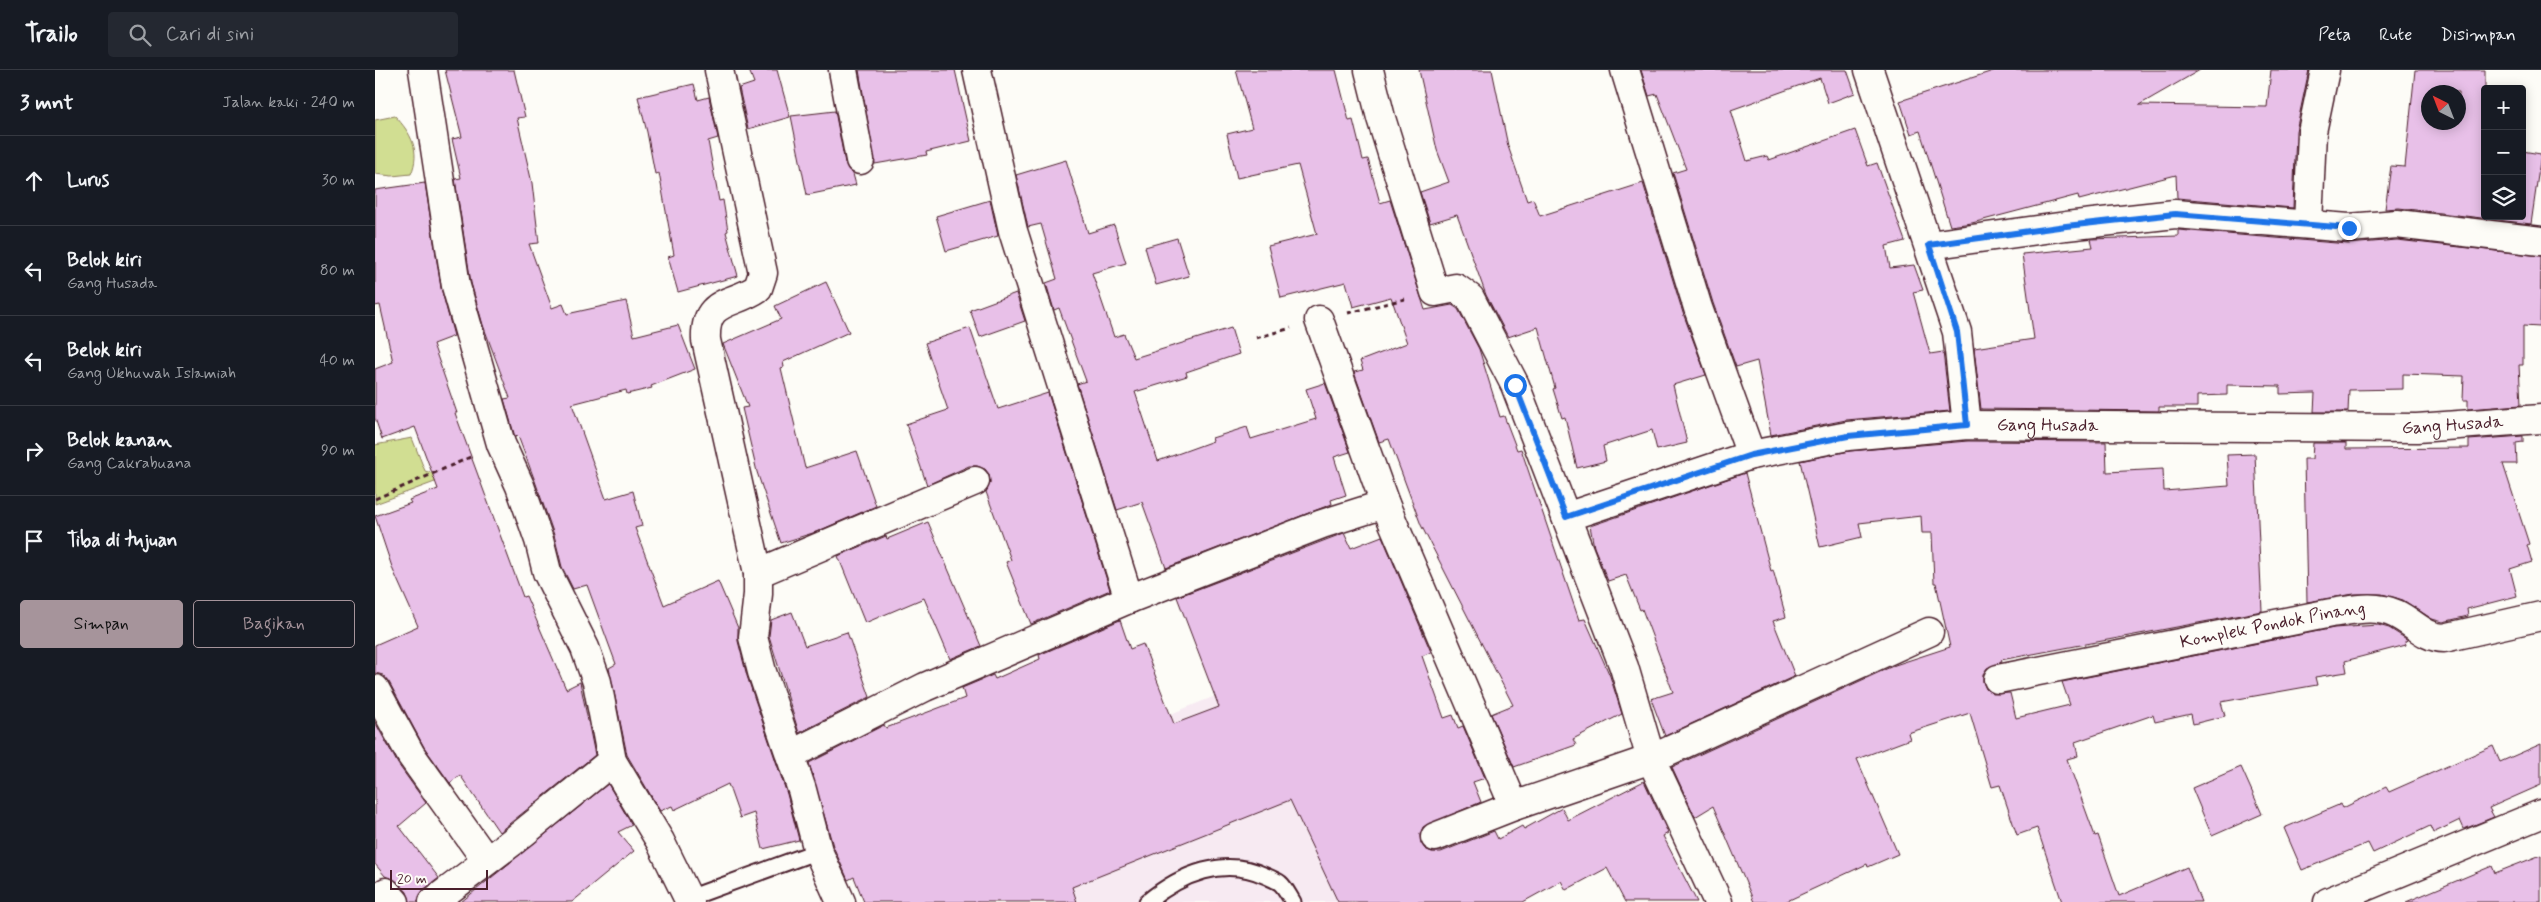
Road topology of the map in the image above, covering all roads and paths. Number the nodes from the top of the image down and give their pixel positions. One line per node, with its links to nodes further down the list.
1 (423, 70): 16 (street)
2 (719, 70): 22 (street)
3 (843, 70): 9 (street)
4 (977, 70): 23 (street)
5 (1369, 70): 21 (street)
6 (1625, 70): 17 (street)
7 (1869, 70): 12 (street)
8 (2325, 70): 10 (street)
9 (860, 160)
10 (2308, 224): 11 (street); 12 (street)
11 (2541, 241)
12 (1929, 245): 15 (street)
13 (1319, 320): 20 (street)
14 (2541, 420): 15 (street, Gang Husada)
15 (1967, 425): 17 (street, Gang Husada)
16 (501, 444): 19 (path); 30 (street)
17 (1751, 455): 21 (street, Gang Husada)
18 (975, 481): 22 (street)
19 (375, 499)
20 (1385, 504): 23 (street); 31 (street)
21 (1566, 517): 29 (street)
22 (758, 573): 28 (street)
23 (1129, 599): 28 (street)
24 (2541, 616): 26 (street, Komplek Pondok Pinang)
25 (1929, 632): 29 (street)
26 (1998, 679)
27 (375, 690): 35 (street)
28 (790, 755): 34 (street)
29 (1651, 759): 31 (street); 43 (street)
30 (612, 761): 35 (street); 37 (street)
31 (1514, 806): 33 (street)
32 (2541, 814): 44 (street)
33 (1435, 837)
34 (818, 851): 37 (lane); 40 (street)
35 (486, 860): 39 (street)
36 (375, 899): 38 (street)
37 (689, 900)
38 (395, 902)
39 (433, 902)
40 (841, 902)
41 (1147, 902): 42 (lane)
42 (1293, 902)
43 (1718, 902)
44 (2328, 902)

